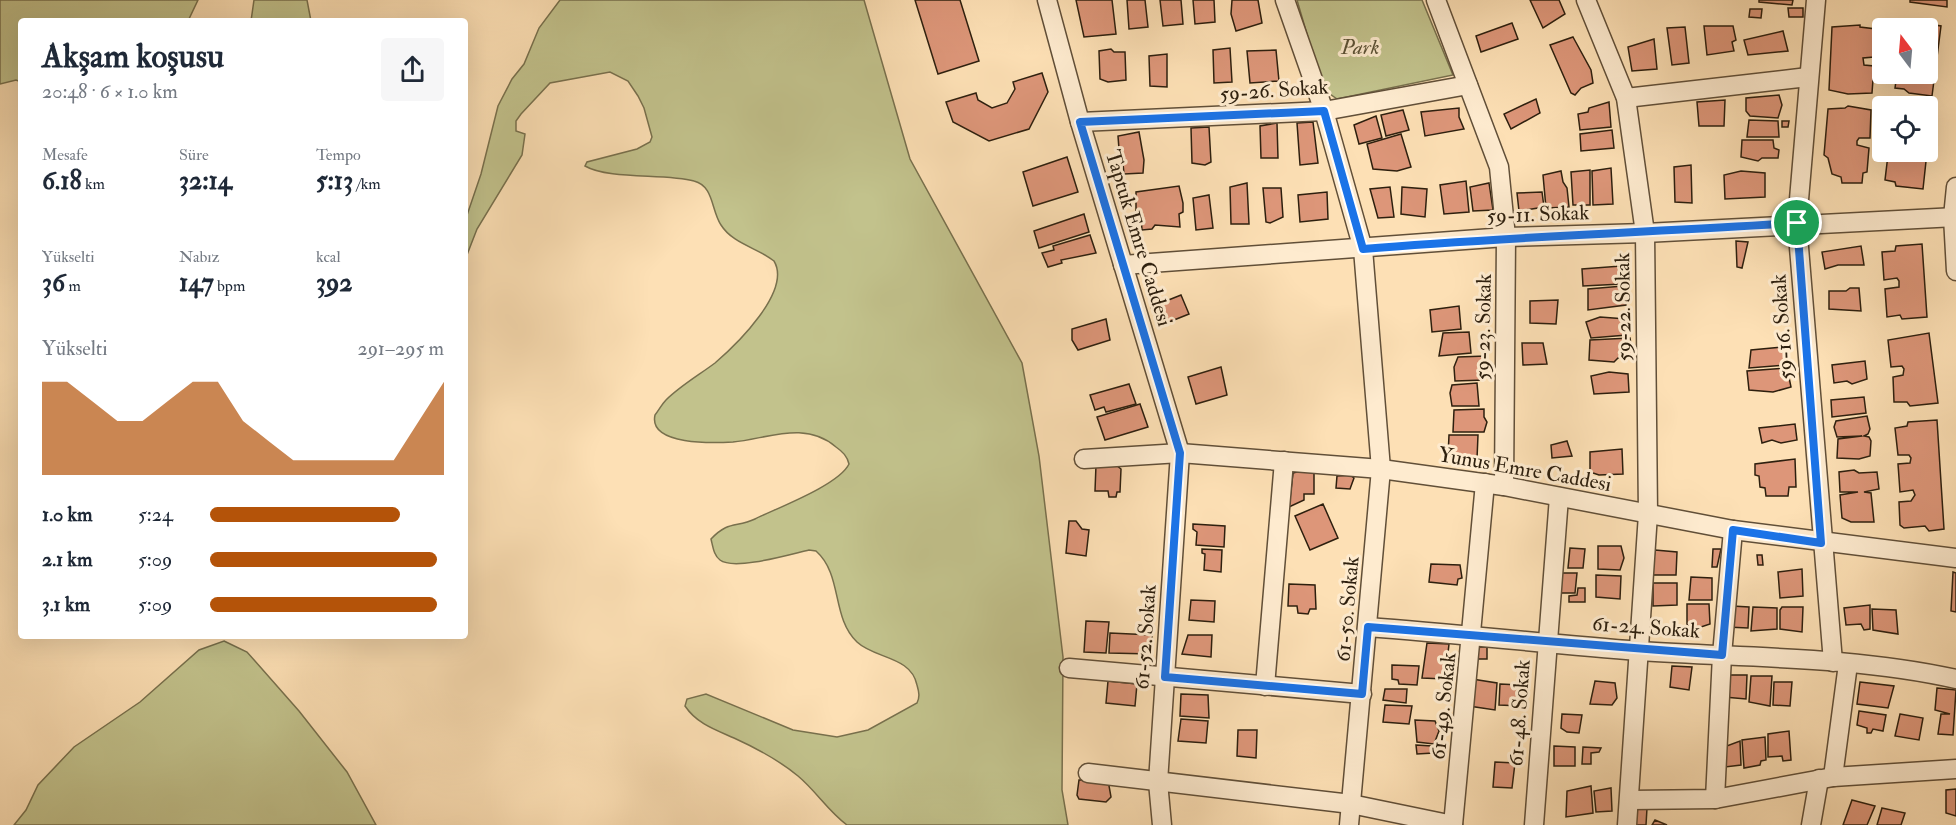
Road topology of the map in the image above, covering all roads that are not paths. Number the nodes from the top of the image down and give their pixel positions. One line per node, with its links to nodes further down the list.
1 (1047, 0): 10 (street, Taptuk Emre Caddesi)
2 (1285, 0): 9 (street)
3 (1436, 0): 7 (street, 59-23. Sokak)
4 (1586, 0): 8 (street, 59-22. Sokak)
5 (1816, 0): 6 (street, 59-16. Sokak)
6 (1808, 78): 8 (street); 13 (street, 59-16. Sokak)
7 (1468, 85): 9 (street, 59-26. Sokak); 15 (street, 59-23. Sokak)
8 (1626, 98): 14 (street, 59-22. Sokak)
9 (1324, 111): 10 (street, 59-26. Sokak); 16 (street)
10 (1080, 122): 17 (street, Taptuk Emre Caddesi)
11 (1956, 187): 12 (street)
12 (1954, 217): 13 (street, 59-11. Sokak); 18 (street)
13 (1797, 223): 14 (street, 59-11. Sokak); 28 (street, 59-16. Sokak)
14 (1645, 233): 15 (street, 59-11. Sokak); 26 (street, 59-22. Sokak)
15 (1506, 237): 16 (street, 59-11. Sokak); 24 (street, 59-23. Sokak)
16 (1363, 249): 17 (street, 59-11. Sokak); 22 (street)
17 (1123, 265): 19 (street, Taptuk Emre Caddesi)
18 (1956, 271)
19 (1180, 453): 20 (street, Yunus Emre Caddesi); 21 (street, Yunus Emre Caddesi); 37 (street, 61-52. Sokak)
20 (1084, 459)
21 (1284, 461): 22 (street, Yunus Emre Caddesi); 39 (street)
22 (1381, 469): 23 (street, Yunus Emre Caddesi); 30 (street, 61-50. Sokak)
23 (1485, 483): 24 (street, Yunus Emre Caddesi); 31 (street, 61-49. Sokak)
24 (1504, 486): 25 (street, Yunus Emre Caddesi)
25 (1559, 496): 26 (street, Yunus Emre Caddesi); 32 (street, 61-48. Sokak)
26 (1648, 514): 27 (street, Yunus Emre Caddesi); 33 (street, 59-22. Sokak)
27 (1733, 530): 28 (street, Yunus Emre Caddesi); 34 (street)
28 (1821, 543): 29 (street, Yunus Emre Caddesi); 35 (street, 59-16. Sokak)
29 (1956, 558)
30 (1368, 627): 31 (street, 61-24. Sokak); 40 (street, 61-50. Sokak)
31 (1473, 636): 32 (street, 61-24. Sokak); 50 (street, 61-49. Sokak)
32 (1547, 641): 33 (street, 61-24. Sokak); 51 (street, 61-48. Sokak)
33 (1638, 650): 34 (street, 61-24. Sokak); 46 (street, 59-22. Sokak)
34 (1722, 655): 35 (street, 61-24. Sokak); 45 (street)
35 (1840, 663): 38 (street, 61-24. Sokak); 43 (street, 59-16. Sokak)
36 (1069, 668): 37 (street)
37 (1165, 677): 39 (street); 44 (street, 61-52. Sokak)
38 (1956, 679)
39 (1265, 686): 40 (street)
40 (1362, 694): 47 (street, 61-50. Sokak)
41 (1956, 769): 43 (street)
42 (1088, 773): 44 (street)
43 (1826, 778): 45 (street); 53 (street, 59-16. Sokak)
44 (1158, 782): 47 (street); 48 (street, 61-52. Sokak)
45 (1715, 799): 46 (street)
46 (1631, 800): 52 (street, 59-22. Sokak)
47 (1351, 804): 49 (street, 61-50. Sokak); 50 (street)
48 (1162, 825)
49 (1349, 825)
50 (1453, 825)
51 (1534, 825)
52 (1627, 825)
53 (1811, 825)

